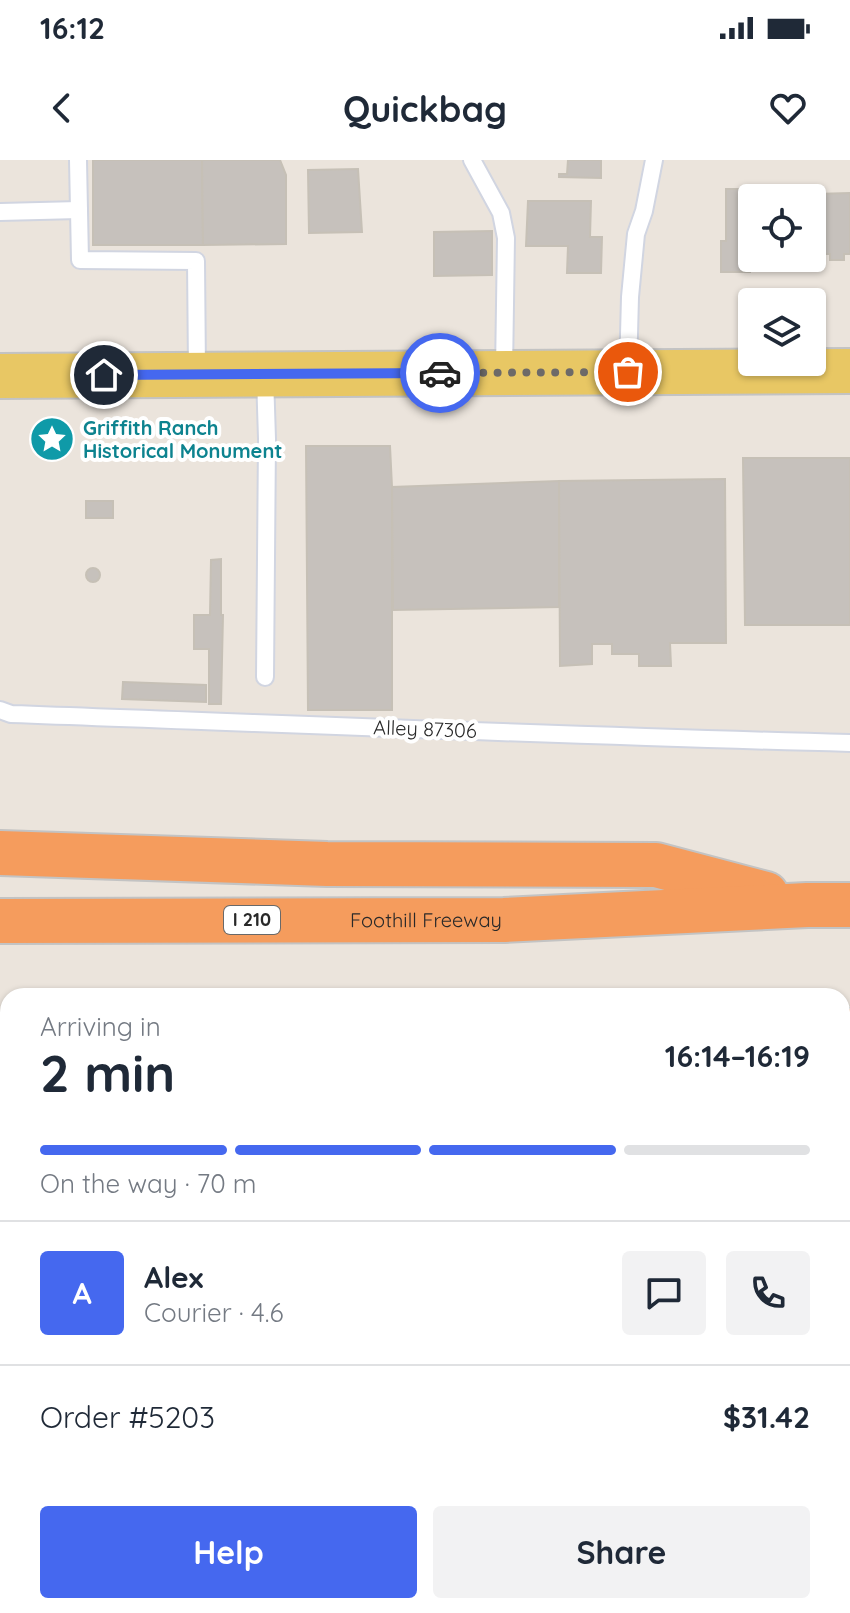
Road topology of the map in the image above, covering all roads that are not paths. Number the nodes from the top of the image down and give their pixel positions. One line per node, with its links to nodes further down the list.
1 (78, 160): 4 (lane)
2 (472, 160): 8 (lane)
3 (654, 160): 7 (lane)
4 (79, 210): 5 (lane); 9 (lane)
5 (0, 212)
6 (850, 371): 7 (main road)
7 (628, 372): 8 (main road)
8 (504, 373): 10 (main road)
9 (197, 375): 10 (main road); 11 (main road)
10 (265, 375): 12 (lane)
11 (0, 376)
12 (265, 677)
13 (0, 710): 14 (lane, Alley 87306)
14 (850, 743)
15 (0, 853): 16 (highway)
16 (807, 905): 17 (highway, Foothill Freeway / I 210); 18 (highway, Foothill Freeway / I 210)
17 (850, 905)
18 (0, 921)

